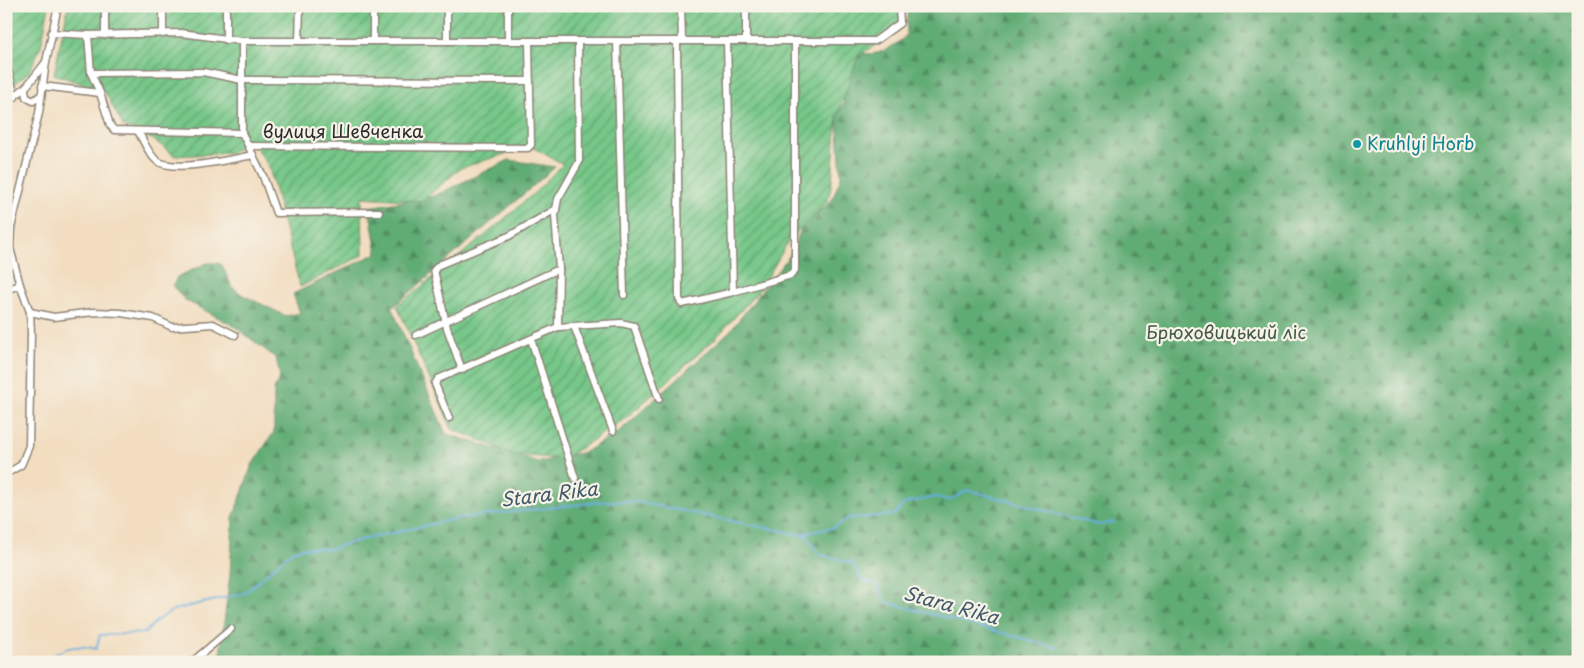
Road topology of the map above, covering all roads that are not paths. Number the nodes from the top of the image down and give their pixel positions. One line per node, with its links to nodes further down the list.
1 (58, 6): 12 (street)
2 (105, 6): 13 (street)
3 (163, 6): 14 (street)
4 (226, 6): 16 (street)
5 (300, 6): 18 (street)
6 (373, 6): 19 (street)
7 (447, 6): 20 (street)
8 (508, 6): 21 (street)
9 (681, 6): 25 (street)
10 (746, 6): 27 (street)
11 (899, 6): 28 (street)
12 (51, 33): 15 (street); 30 (street)
13 (105, 34): 14 (street); 15 (street)
14 (163, 34): 16 (street)
15 (88, 35): 31 (street)
16 (226, 40): 17 (street)
17 (242, 41): 18 (street); 33 (street)
18 (300, 41): 19 (street)
19 (373, 41): 20 (street)
20 (447, 41): 21 (street)
21 (508, 41): 22 (street)
22 (529, 41): 23 (street); 34 (street)
23 (578, 41): 24 (street); 47 (street)
24 (617, 41): 25 (street); 53 (street)
25 (680, 41): 26 (street); 52 (street)
26 (727, 41): 27 (street); 52 (street)
27 (746, 41): 28 (street)
28 (795, 41): 52 (street)
29 (6, 62): 39 (street)
30 (46, 62): 32 (street); 35 (street)
31 (91, 73): 33 (street); 37 (street)
32 (33, 79): 35 (street); 36 (street)
33 (242, 80): 34 (street); 44 (street)
34 (530, 80): 45 (street, вулиця Шевченка)
35 (42, 85): 37 (street); 38 (street)
36 (25, 89): 39 (street); 41 (street)
37 (100, 93): 43 (street, вулиця Шевченка)
38 (40, 96): 41 (street); 42 (street)
39 (15, 97): 40 (street); 41 (street)
40 (6, 99)
41 (30, 100): 42 (street)
42 (39, 110): 50 (street)
43 (138, 131): 44 (street, вулиця Шевченка); 46 (street)
44 (242, 133): 45 (street, вулиця Шевченка)
45 (249, 146): 46 (street)
46 (253, 155): 48 (street)
47 (556, 210): 49 (street); 55 (street)
48 (378, 212)
49 (559, 269): 55 (street); 57 (street)
50 (20, 285): 51 (street); 54 (street)
51 (6, 290)
52 (733, 292)
53 (624, 295)
54 (30, 312): 58 (street); 65 (street)
55 (446, 321): 59 (street); 61 (street)
56 (574, 326): 57 (street); 62 (street); 64 (street)
57 (558, 327): 60 (street)
58 (235, 335)
59 (416, 336)
60 (531, 339): 61 (street); 66 (street)
61 (462, 370): 63 (street)
62 (659, 398)
63 (449, 418)
64 (613, 431)
65 (6, 474)
66 (575, 478)
67 (231, 629): 68 (street)
68 (192, 662)

